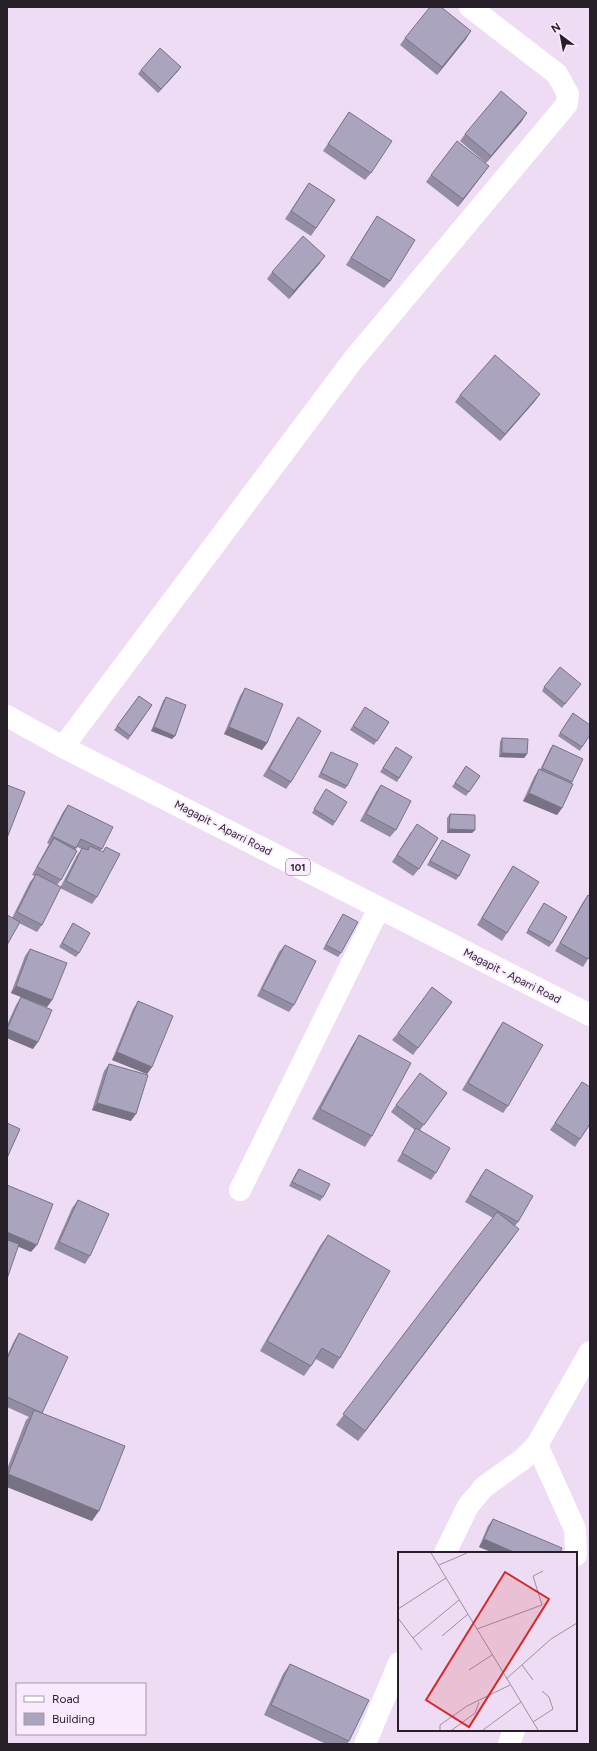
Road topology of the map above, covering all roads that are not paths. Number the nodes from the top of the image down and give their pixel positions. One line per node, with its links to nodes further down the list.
1 (470, 7): 3 (street)
2 (7, 716): 3 (street, Magapit - Aparri Road / 101)
3 (63, 746): 4 (street, Magapit - Aparri Road / 101)
4 (379, 908): 5 (street, Magapit - Aparri Road / 101); 6 (street)
5 (590, 1015)
6 (240, 1190)
7 (590, 1352): 8 (street)
8 (537, 1445): 9 (street); 10 (street)
9 (445, 1552)
10 (576, 1552)
11 (398, 1665): 13 (street)
12 (514, 1731): 14 (street)
13 (366, 1744)
14 (509, 1744)

